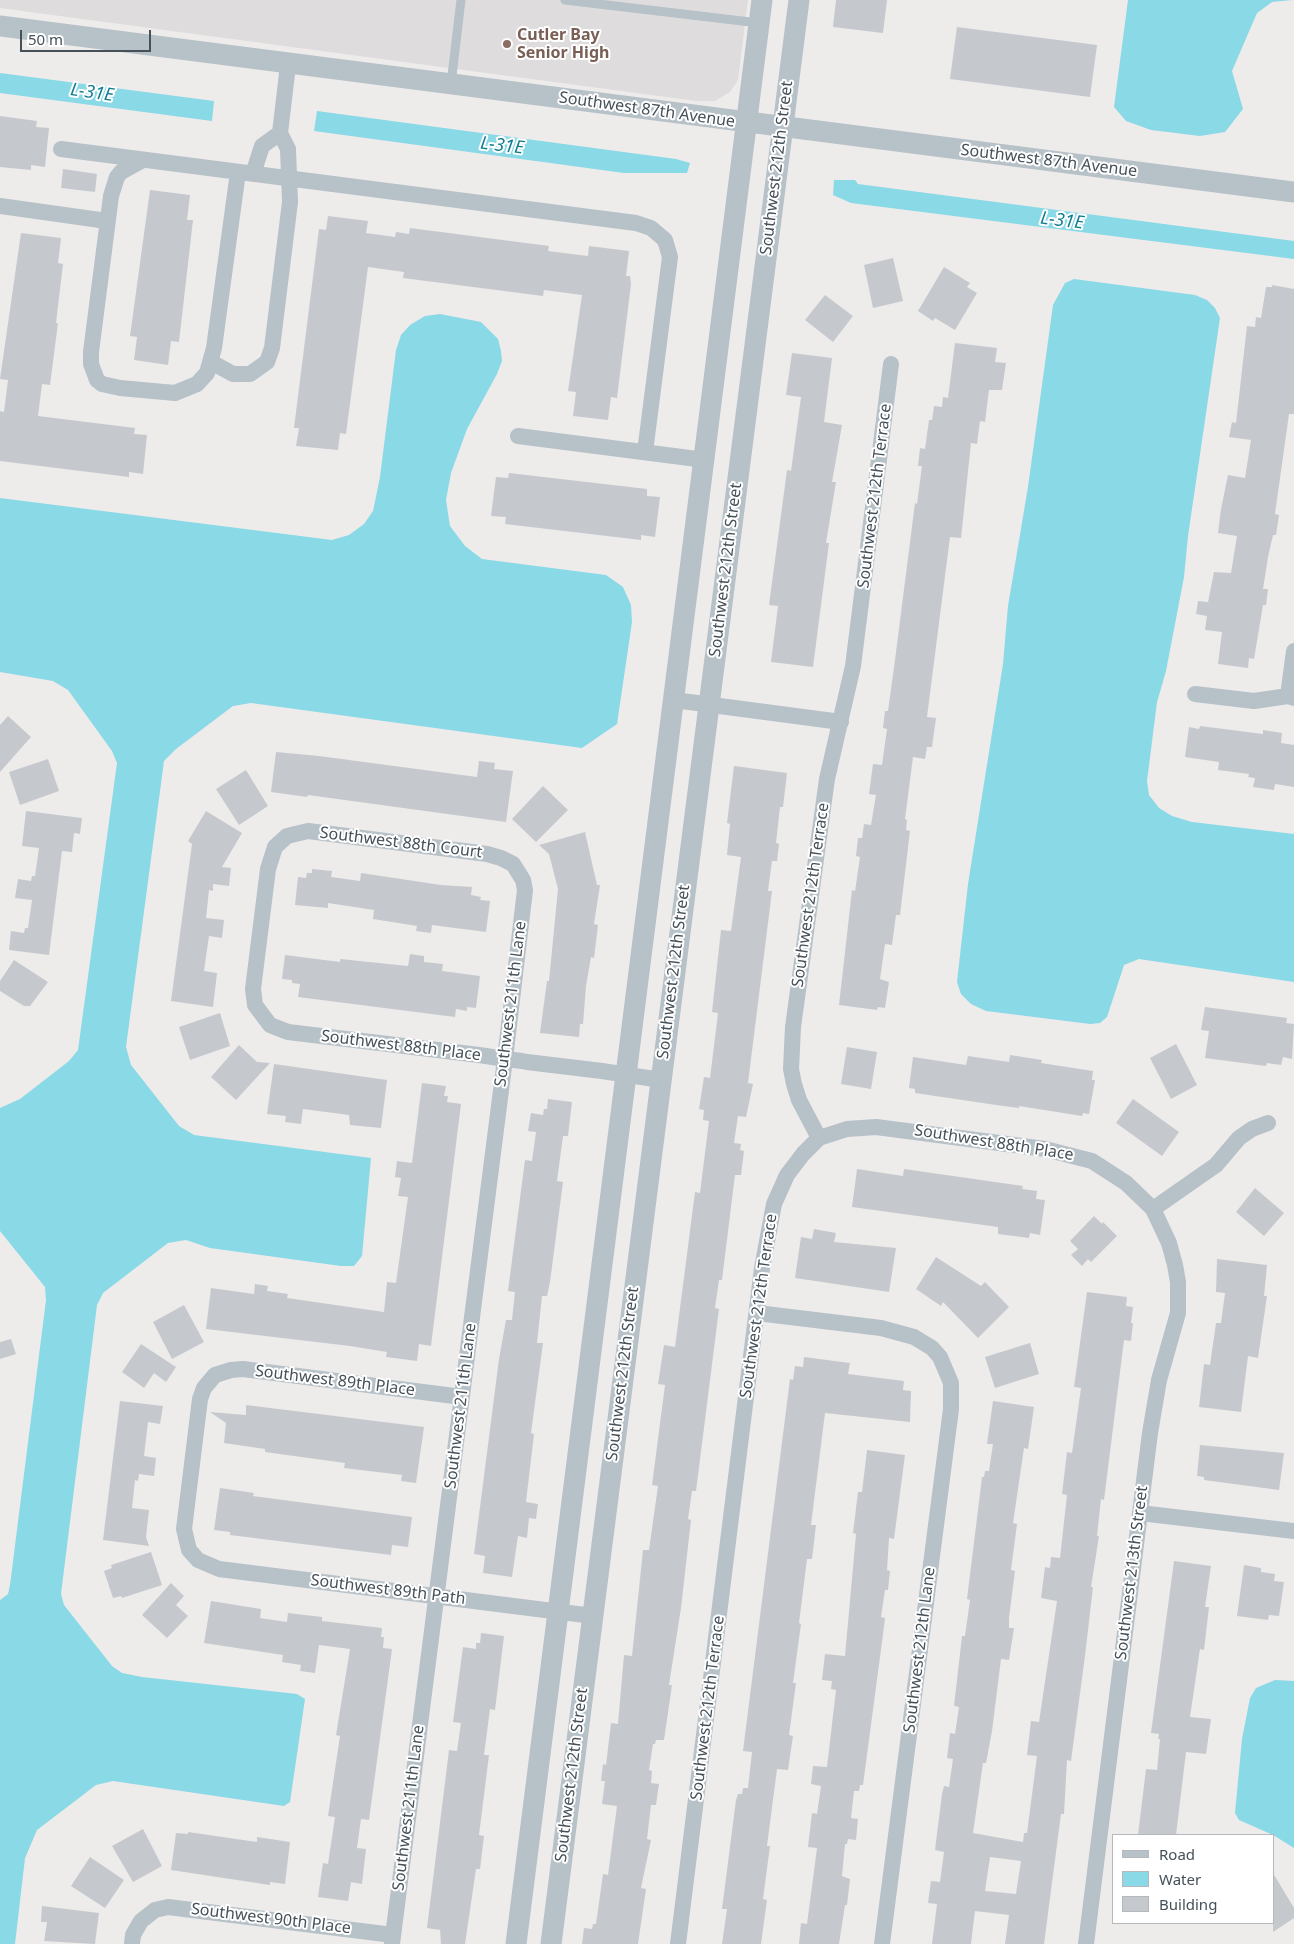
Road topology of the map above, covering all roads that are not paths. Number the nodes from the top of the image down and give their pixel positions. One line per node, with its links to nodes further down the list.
1 (461, 0): 8 (lane)
2 (565, 0): 5 (lane)
3 (762, 0): 5 (street, Southwest 212th Street)
4 (799, 0): 10 (street, Southwest 212th Street)
5 (759, 23): 9 (street, Southwest 212th Street)
6 (0, 26): 7 (street, Southwest 87th Avenue)
7 (288, 65): 8 (street, Southwest 87th Avenue); 11 (street)
8 (451, 85): 9 (street, Southwest 87th Avenue)
9 (747, 123): 10 (street, Southwest 87th Avenue); 23 (street, Southwest 212th Street)
10 (783, 127): 16 (street, Southwest 87th Avenue); 28 (street, Southwest 212th Street)
11 (280, 133): 14 (street); 15 (street)
12 (61, 149): 13 (street)
13 (143, 160): 14 (street); 18 (street)
14 (245, 173): 15 (street); 19 (street)
15 (290, 178): 19 (street); 22 (street)
16 (1294, 192)
17 (0, 206): 18 (street)
18 (108, 221): 19 (street)
19 (211, 362)
20 (891, 364): 29 (street, Southwest 212th Terrace)
21 (518, 436): 22 (street)
22 (645, 452): 23 (street)
23 (704, 460): 27 (street, Southwest 212th Street)
24 (1294, 651): 26 (street)
25 (1195, 694): 26 (street)
26 (1291, 697)
27 (674, 700): 28 (street); 33 (street, Southwest 212th Street)
28 (708, 704): 29 (street); 34 (street, Southwest 212th Street)
29 (841, 722): 36 (street, Southwest 212th Terrace)
30 (517, 870): 31 (street, Southwest 88th Court); 32 (street, Southwest 211th Lane)
31 (263, 1019): 32 (street, Southwest 88th Place)
32 (505, 1059): 33 (street, Southwest 88th Place); 39 (street, Southwest 211th Lane)
33 (627, 1075): 34 (street, Southwest 88th Place); 44 (street, Southwest 212th Street)
34 (661, 1080): 45 (street, Southwest 212th Street)
35 (1268, 1123): 37 (street)
36 (819, 1138): 37 (street, Southwest 88th Place); 38 (street, Southwest 212th Terrace)
37 (1153, 1209): 40 (street, Southwest 213th Street)
38 (757, 1313): 50 (street, Southwest 212th Terrace); 51 (street, Southwest 212th Lane)
39 (462, 1398): 42 (street, Southwest 89th Place); 43 (street, Southwest 211th Lane)
40 (1140, 1513): 41 (street); 52 (street, Southwest 213th Street)
41 (1294, 1531)
42 (189, 1550): 43 (street, Southwest 89th Path)
43 (436, 1596): 44 (street, Southwest 89th Path); 46 (street, Southwest 211th Lane)
44 (559, 1612): 45 (street, Southwest 89th Path); 48 (street, Southwest 212th Street)
45 (593, 1616): 49 (street, Southwest 212th Street)
46 (392, 1940): 47 (street, Southwest 90th Place)
47 (132, 1944)
48 (516, 1944)
49 (551, 1944)
50 (678, 1944)
51 (882, 1944)
52 (1086, 1944)

